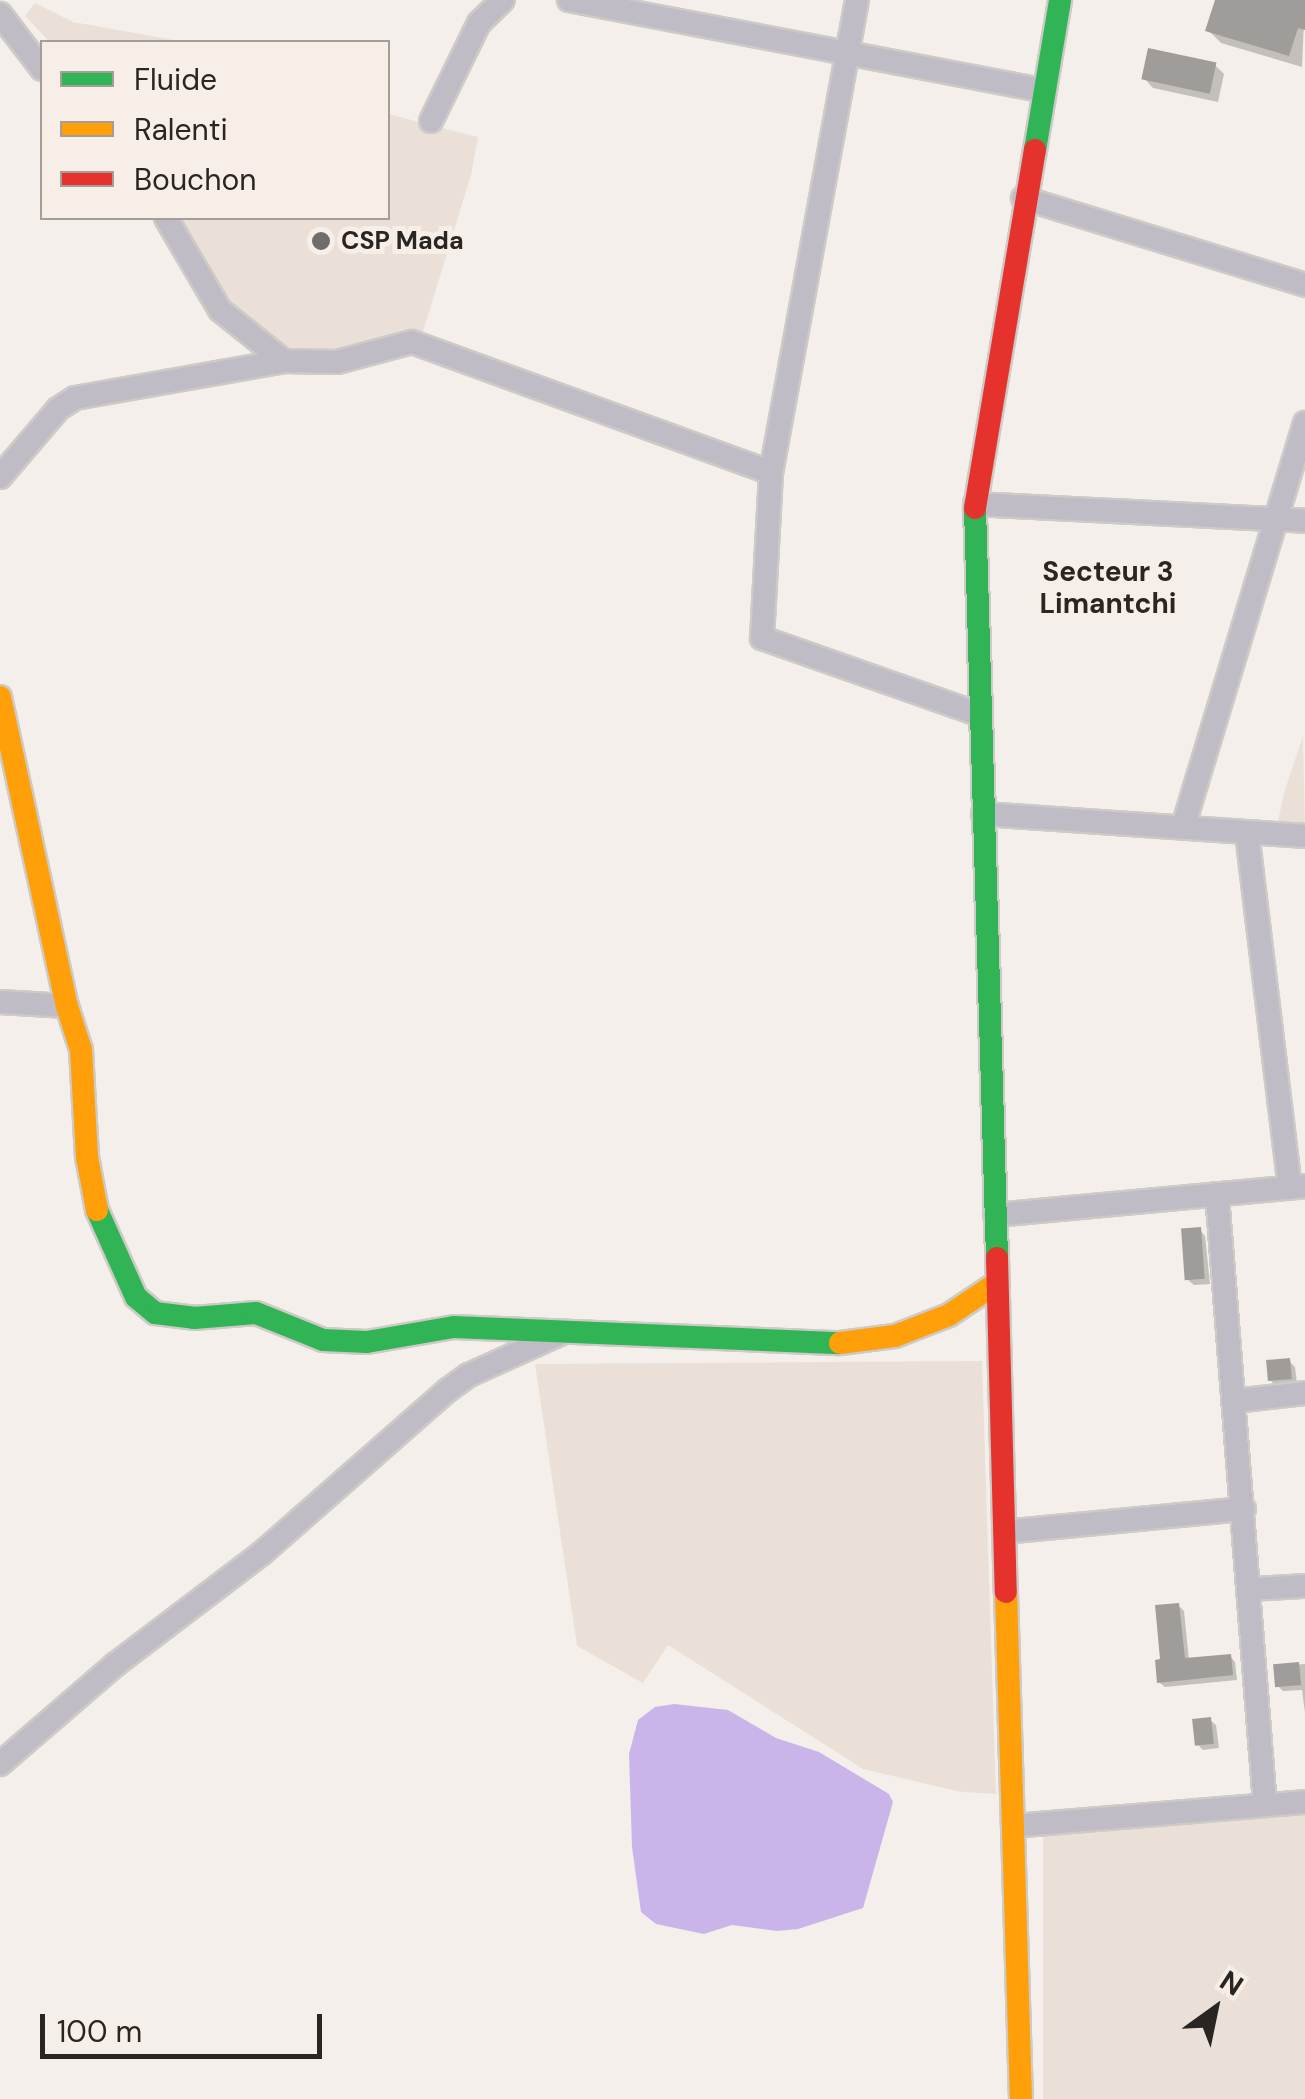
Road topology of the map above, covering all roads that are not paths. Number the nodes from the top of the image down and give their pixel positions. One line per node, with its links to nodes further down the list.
1 (503, 0): 9 (street)
2 (569, 0): 6 (street)
3 (857, 0): 6 (street)
4 (1060, 0): 8 (street)
5 (0, 14): 7 (street)
6 (844, 50): 8 (street); 15 (street)
7 (40, 66)
8 (1043, 90): 10 (street)
9 (431, 121)
10 (1023, 198): 12 (street); 17 (street)
11 (167, 220): 13 (street)
12 (1305, 286)
13 (284, 362): 15 (street); 16 (street)
14 (1305, 423): 18 (street)
15 (771, 473): 21 (street)
16 (0, 477)
17 (976, 504): 18 (street); 21 (street)
18 (1273, 519): 19 (street); 23 (street)
19 (1305, 521)
20 (0, 697): 27 (street)
21 (981, 715): 22 (street)
22 (983, 814): 23 (street); 30 (street)
23 (1183, 828): 24 (street)
24 (1247, 833): 25 (street); 28 (street)
25 (1305, 836)
26 (0, 1002): 27 (street)
27 (67, 1006): 32 (street)
28 (1297, 1186): 29 (street)
29 (1217, 1194): 30 (street); 34 (street)
30 (995, 1215): 31 (street)
31 (997, 1284): 32 (street); 36 (street)
32 (560, 1334): 39 (street)
33 (1305, 1393): 34 (street)
34 (1234, 1401): 35 (street)
35 (1244, 1509): 36 (street); 38 (street)
36 (1004, 1532): 42 (street)
37 (1305, 1586): 38 (street)
38 (1250, 1589): 41 (street)
39 (0, 1764)
40 (1305, 1802): 41 (street)
41 (1265, 1804): 42 (street)
42 (1013, 1826): 43 (street)
43 (1021, 2099)

